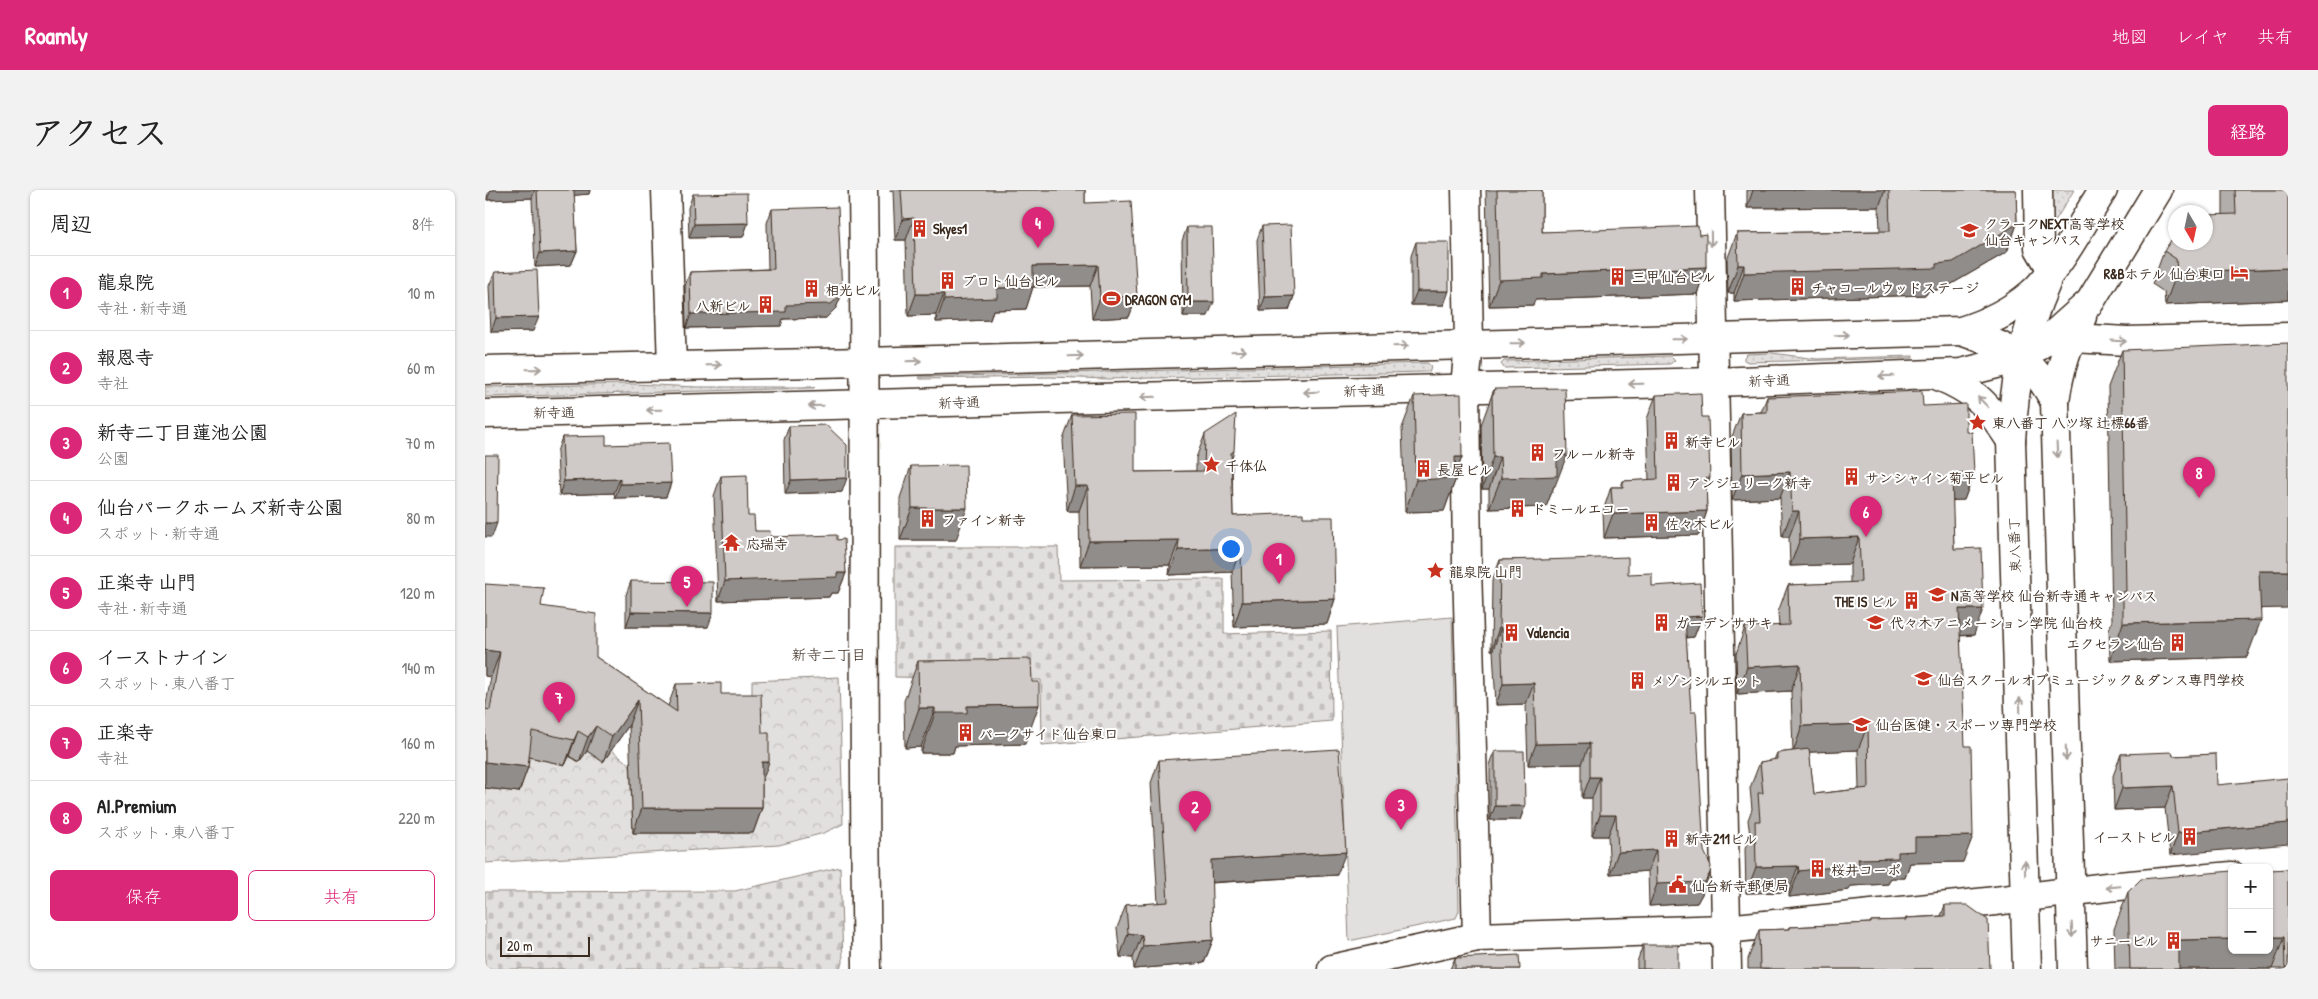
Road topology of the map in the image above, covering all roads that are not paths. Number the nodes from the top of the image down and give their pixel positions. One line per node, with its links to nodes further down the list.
1 (666, 190): 16 (street)
2 (863, 190): 15 (street)
3 (1466, 190): 13 (street)
4 (1710, 190): 12 (street, one-way to 12)
5 (2038, 190): 8 (street)
6 (2158, 190): 10 (street)
7 (2100, 191): 8 (street)
8 (2052, 270): 9 (street); 14 (street, 東八番丁)
9 (1961, 331): 12 (street, one-way to 9); 14 (street)
10 (2061, 337): 11 (street, one-way to 11); 14 (street); 21 (street)
11 (2288, 337)
12 (1713, 338): 13 (street, one-way to 12); 19 (street)
13 (1469, 344): 15 (street, one-way to 13); 20 (street)
14 (2023, 347): 18 (street, 新寺通); 21 (street); 24 (street, 東八番丁)
15 (865, 362): 16 (street, one-way to 15); 22 (street)
16 (672, 366): 17 (street, one-way to 16)
17 (485, 370)
18 (1935, 374): 19 (street, 新寺通, one-way to 19); 24 (street, one-way to 18)
19 (1714, 382): 20 (street, 新寺通, one-way to 20); 28 (street)
20 (1465, 387): 22 (street, 新寺通, one-way to 22); 29 (street)
21 (2055, 402): 26 (street, one-way to 26)
22 (865, 405): 23 (street, 新寺通, one-way to 23); 30 (street)
23 (485, 414)
24 (2011, 441): 27 (street, 東八番丁, one-way to 24)
25 (2228, 876): 26 (street, one-way to 26)
26 (2071, 892): 27 (street); 34 (street, one-way to 34)
27 (2025, 898): 28 (street); 33 (street, 東八番丁)
28 (1726, 929): 29 (street); 32 (street)
29 (1477, 937): 31 (street)
30 (867, 969)
31 (1332, 969)
32 (1727, 969)
33 (2027, 969)
34 (2073, 969)

